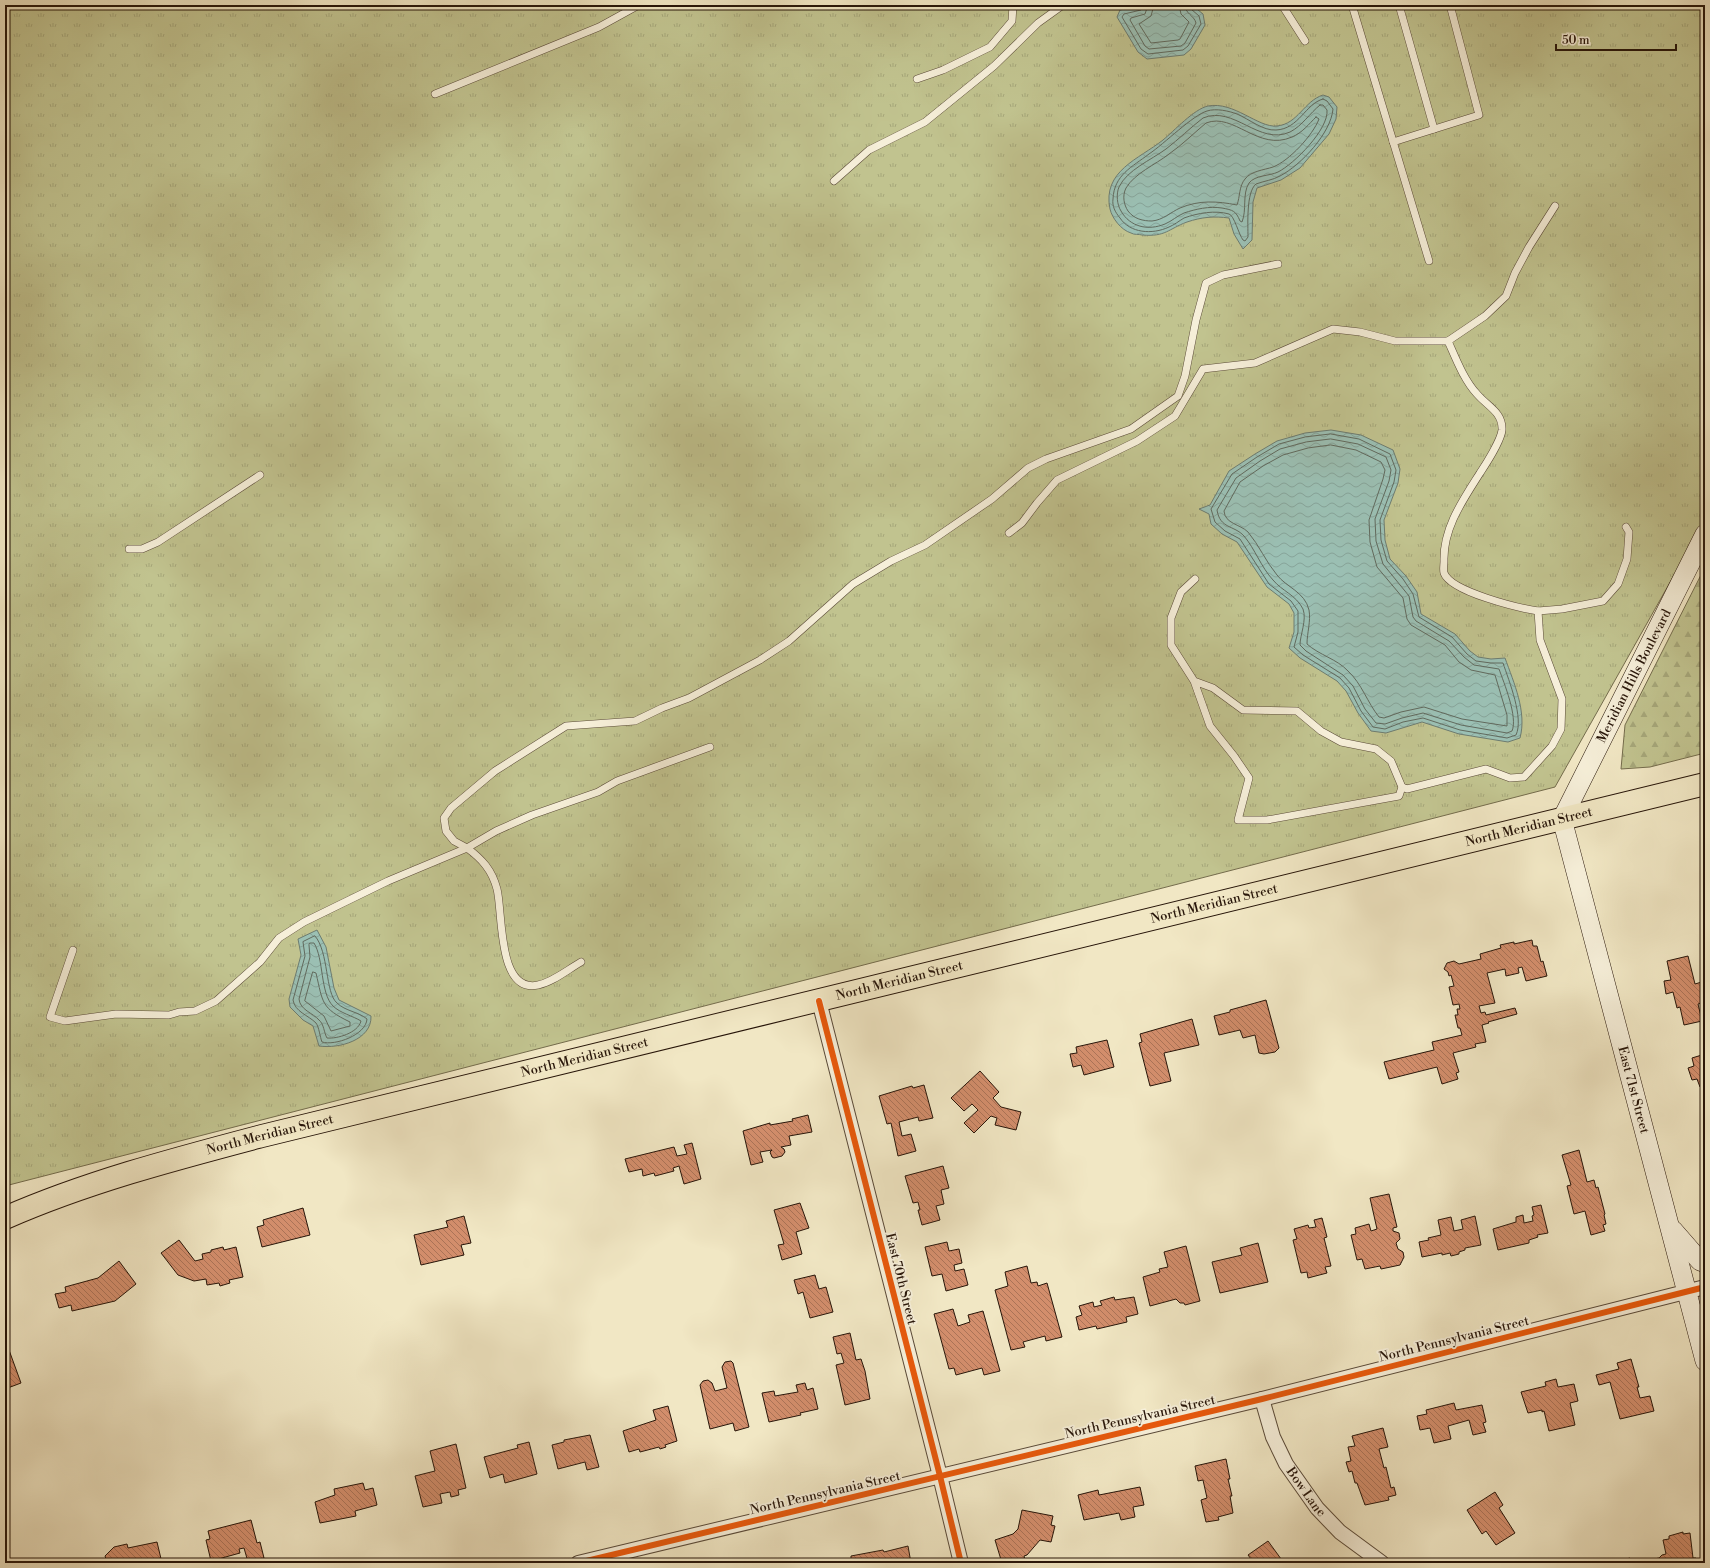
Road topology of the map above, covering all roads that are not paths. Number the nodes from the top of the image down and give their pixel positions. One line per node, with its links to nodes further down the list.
1 (639, 5): 10 (lane)
2 (1013, 5): 9 (lane)
3 (1063, 5): 13 (lane)
4 (1282, 5): 8 (lane)
5 (1352, 5): 12 (lane)
6 (1399, 5): 11 (lane)
7 (1450, 5): 11 (lane)
8 (1305, 41)
9 (917, 79)
10 (435, 94)
11 (1434, 129): 12 (lane)
12 (1394, 142): 15 (lane)
13 (834, 181)
14 (1555, 206): 17 (lane)
15 (1429, 261)
16 (1278, 264): 30 (lane)
17 (1448, 341): 20 (lane); 24 (lane)
18 (260, 475): 22 (lane)
19 (1626, 527): 24 (lane)
20 (1009, 533)
21 (1705, 534): 29 (main road, Meridian Hills Boulevard)
22 (129, 549)
23 (1195, 579): 25 (lane)
24 (1538, 611): 28 (lane)
25 (1194, 680): 28 (lane); 28 (lane)
26 (710, 747): 30 (lane)
27 (1705, 784): 29 (main road, North Meridian Street)
28 (1402, 787)
29 (1562, 819): 33 (main road, North Meridian Street); 35 (main road, East 71st Street)
30 (467, 848): 31 (lane); 32 (lane)
31 (73, 950)
32 (581, 962)
33 (819, 1001): 34 (main road, North Meridian Street); 42 (street, East 70th Street)
34 (5, 1218)
35 (1669, 1226): 36 (main road); 38 (main road, East 71st Street)
36 (1705, 1263)
37 (1705, 1287): 38 (street, North Pennsylvania Street)
38 (1686, 1292): 40 (main road, East 71st Street); 41 (street, North Pennsylvania Street)
39 (1705, 1356): 40 (main road)
40 (1705, 1360)
41 (1262, 1400): 42 (street, North Pennsylvania Street); 45 (street, Bow Lane)
42 (940, 1476): 43 (street, North Pennsylvania Street); 44 (street, East 70th Street)
43 (578, 1563)
44 (961, 1563)
45 (1382, 1563)

